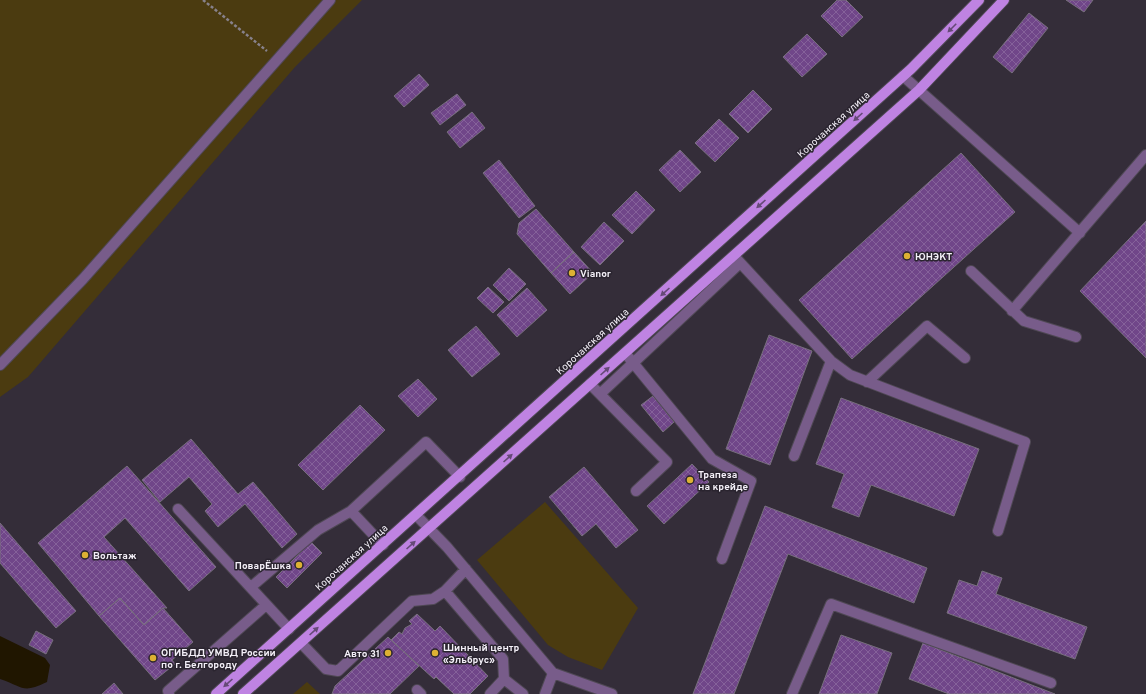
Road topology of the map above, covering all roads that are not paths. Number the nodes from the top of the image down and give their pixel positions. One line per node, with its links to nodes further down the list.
1 (330, 0): 16 (street)
2 (979, 0): 4 (main road, Корочанская улица, one-way to 4)
3 (1004, 0): 5 (main road)
4 (903, 76): 5 (street); 21 (main road, Корочанская улица, one-way to 21)
5 (919, 90): 7 (street); 8 (main road)
6 (1146, 155): 7 (street)
7 (1080, 233): 10 (street)
8 (737, 259): 12 (main road); 14 (street); 15 (street)
9 (971, 271): 10 (street)
10 (1012, 310): 11 (street)
11 (1076, 337)
12 (625, 353): 15 (street); 18 (main road, one-way to 12)
13 (965, 358): 17 (street)
14 (831, 361): 17 (street); 20 (street)
15 (634, 362): 19 (street); 29 (street)
16 (0, 365)
17 (867, 382): 27 (street)
18 (590, 384): 19 (street); 26 (main road, one-way to 18)
19 (600, 394): 22 (street)
20 (794, 456)
21 (460, 476): 24 (street); 25 (main road, Корочанская улица)
22 (636, 491)
23 (178, 509): 31 (street)
24 (351, 511): 28 (street); 31 (street)
25 (417, 516): 26 (street); 28 (main road, Корочанская улица)
26 (429, 528): 30 (street); 35 (main road, one-way to 26)
27 (998, 531)
28 (383, 545): 34 (main road, Корочанская улица)
29 (722, 559)
30 (466, 569): 32 (street); 36 (street)
31 (251, 588): 33 (street)
32 (445, 591): 35 (street); 37 (street)
33 (266, 604): 34 (street); 39 (street)
34 (289, 629): 40 (main road, Корочанская улица, one-way to 40)
35 (300, 643): 41 (main road)
36 (553, 672): 44 (street); 45 (street)
37 (504, 679): 42 (street); 43 (street)
38 (1050, 683): 46 (street)
39 (169, 694)
40 (216, 694)
41 (242, 694)
42 (490, 694)
43 (523, 694)
44 (545, 694)
45 (612, 694)
46 (792, 694)

